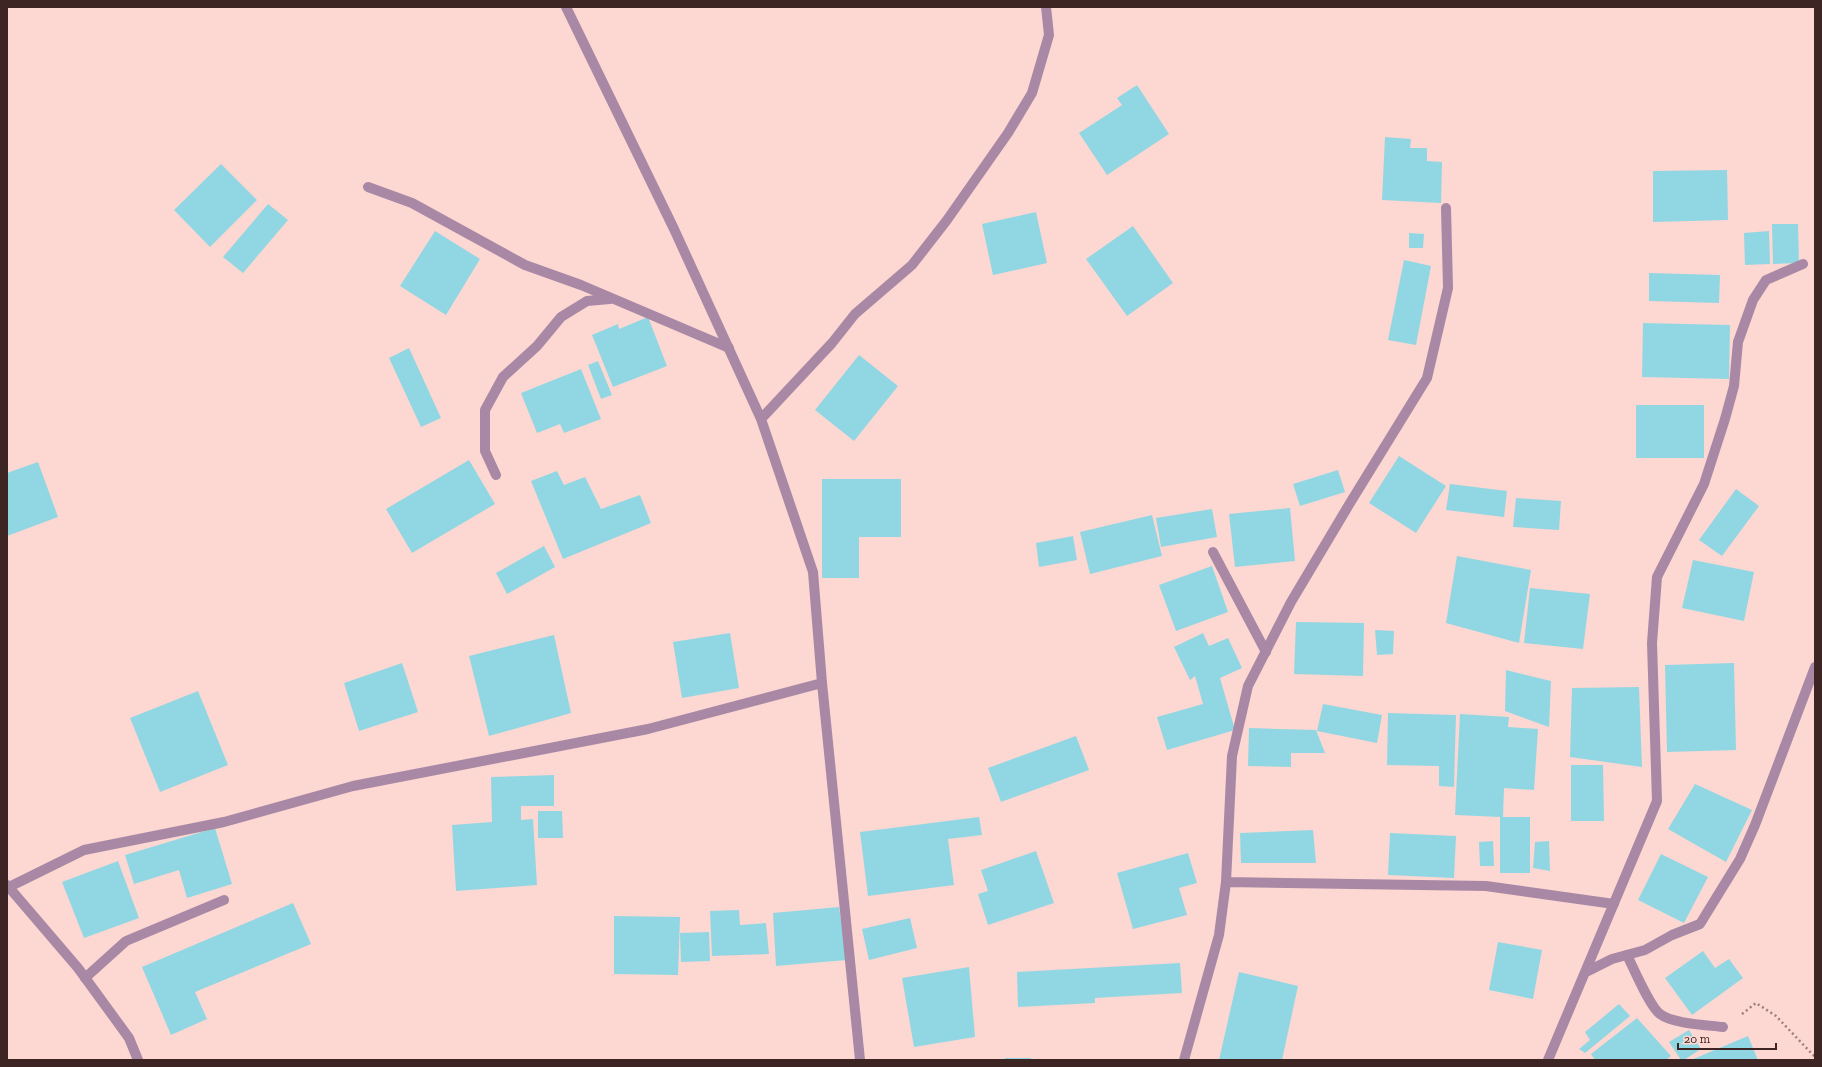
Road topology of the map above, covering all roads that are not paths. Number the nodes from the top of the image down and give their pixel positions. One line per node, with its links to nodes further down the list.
1 (566, 7): 7 (street)
2 (1046, 7): 8 (street)
3 (368, 187): 6 (street)
4 (1446, 208): 11 (street)
5 (1803, 264): 17 (street)
6 (612, 298): 7 (street); 9 (street)
7 (728, 348): 8 (street)
8 (761, 420): 13 (street)
9 (496, 475)
10 (1213, 552): 11 (street)
11 (1266, 652): 14 (street)
12 (1815, 667): 18 (street)
13 (822, 682): 15 (street); 24 (street)
14 (1226, 882): 17 (street); 25 (street)
15 (8, 886): 20 (street)
16 (224, 900): 20 (street)
17 (1614, 904): 19 (street)
18 (1627, 955): 19 (street); 21 (street)
19 (1586, 972): 22 (street)
20 (85, 978): 23 (street)
21 (1723, 1027)
22 (1552, 1049): 26 (street); 27 (street)
23 (138, 1060)
24 (860, 1060)
25 (1184, 1060)
26 (1548, 1060)
27 (1553, 1060)

